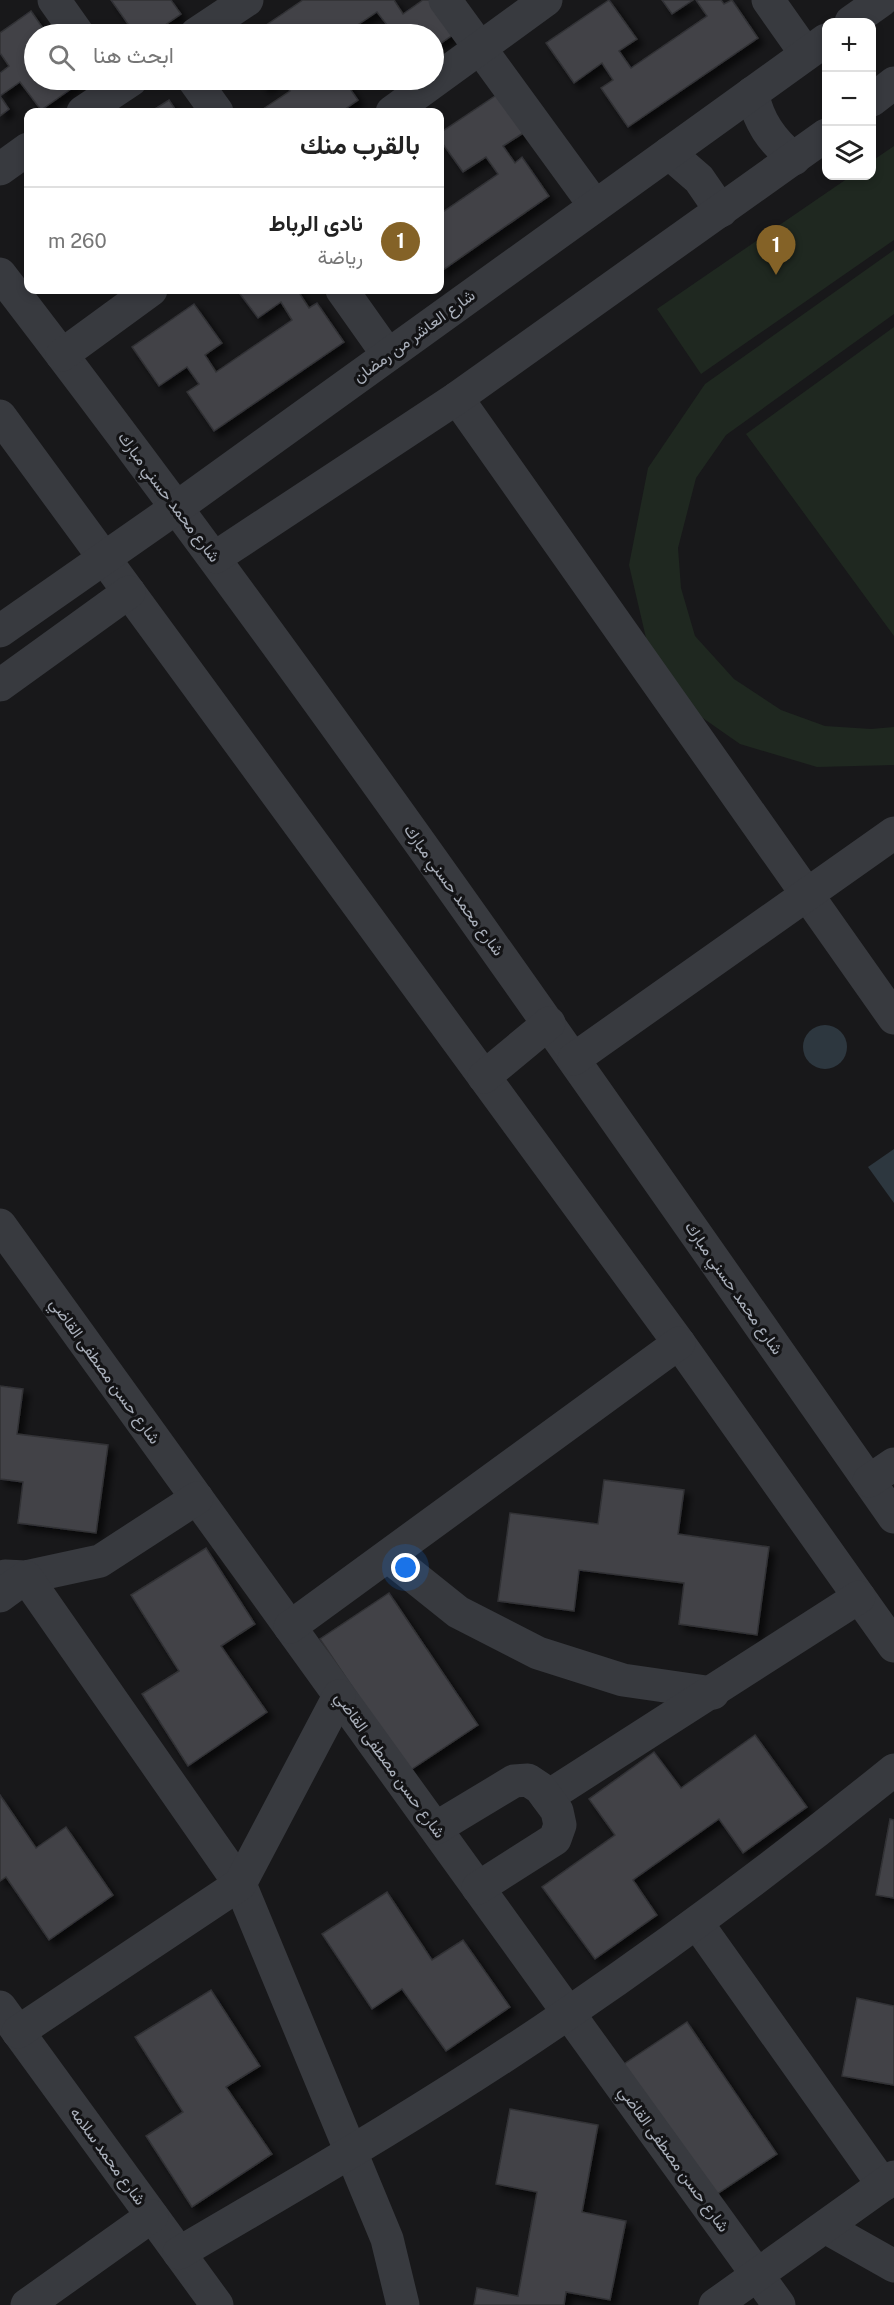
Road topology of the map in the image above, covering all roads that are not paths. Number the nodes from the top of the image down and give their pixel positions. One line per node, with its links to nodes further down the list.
1 (54, 0): 8 (street)
2 (247, 0): 9 (street)
3 (445, 0): 11 (street)
4 (546, 0): 11 (street)
5 (768, 0): 10 (street)
6 (882, 0): 7 (street)
7 (857, 18)
8 (71, 24)
9 (211, 24)
10 (816, 47): 17 (street, شارع العاشر من رمضان)
11 (480, 48): 12 (street); 27 (street)
12 (444, 74)
13 (894, 83): 18 (street)
14 (110, 90): 19 (street)
15 (201, 90): 20 (street)
16 (422, 90): 21 (street)
17 (752, 93): 24 (street, شارع العاشر من رمضان); 25 (street)
18 (876, 97)
19 (88, 108)
20 (214, 108)
21 (398, 108)
22 (822, 138): 25 (street)
23 (24, 152): 26 (street)
24 (669, 153): 27 (street, شارع العاشر من رمضان); 28 (street)
25 (794, 159): 28 (street)
26 (0, 169)
27 (595, 206): 33 (street, شارع العاشر من رمضان)
28 (721, 212): 34 (street)
29 (0, 274): 32 (street, شارع محمد حسني مبارك)
30 (145, 294): 32 (street)
31 (345, 294): 33 (street)
32 (62, 355): 36 (street, شارع محمد حسني مبارك)
33 (388, 355): 36 (street, شارع العاشر من رمضان)
34 (457, 398): 37 (street); 43 (street)
35 (0, 416): 38 (street)
36 (176, 508): 37 (street, شارع محمد حسني مبارك); 38 (street, شارع العاشر من رمضان)
37 (216, 557): 45 (street, شارع محمد حسني مبارك)
38 (102, 558): 39 (street); 40 (street, شارع العاشر من رمضان)
39 (129, 592): 41 (street); 47 (street)
40 (0, 631)
41 (0, 685)
42 (894, 833): 43 (street)
43 (807, 895): 44 (street); 46 (street)
44 (894, 1018)
45 (549, 1023): 46 (street, شارع محمد حسني مبارك); 47 (street)
46 (574, 1059): 50 (street, شارع محمد حسني مبارك)
47 (484, 1077): 49 (street)
48 (3, 1236): 51 (street, شارع حسن مصطفى القاضي)
49 (679, 1343): 53 (street); 55 (street)
50 (882, 1473): 52 (street, شارع محمد حسني مبارك)
51 (197, 1498): 54 (street); 56 (street, شارع حسن مصطفى القاضي)
52 (894, 1517)
53 (388, 1556): 56 (street); 58 (street)
54 (9, 1583): 63 (street)
55 (859, 1597): 57 (street); 58 (street)
56 (290, 1627): 59 (street, شارع حسن مصطفى القاضي)
57 (894, 1646)
58 (713, 1693): 61 (street)
59 (339, 1696): 62 (street, شارع حسن مصطفى القاضي); 63 (street)
60 (894, 1770): 65 (street)
61 (547, 1797): 62 (street); 64 (street)
62 (436, 1828): 64 (street, شارع حسن مصطفى القاضي)
63 (240, 1884): 67 (street); 68 (street)
64 (478, 1888): 66 (street, شارع حسن مصطفى القاضي)
65 (697, 1923): 66 (street); 69 (street)
66 (569, 2013): 68 (street); 74 (street, شارع حسن مصطفى القاضي)
67 (9, 2020): 70 (street, شارع محمد سلامه)
68 (350, 2154): 72 (street); 77 (street)
69 (889, 2181): 71 (street)
70 (152, 2216): 72 (street, شارع محمد سلامه); 75 (street)
71 (825, 2227): 73 (street); 74 (street)
72 (179, 2253): 76 (street, شارع محمد سلامه)
73 (894, 2266)
74 (757, 2274): 78 (street); 79 (street, شارع حسن مصطفى القاضي)
75 (27, 2305)
76 (217, 2305)
77 (403, 2305)
78 (715, 2305)
79 (779, 2305)

